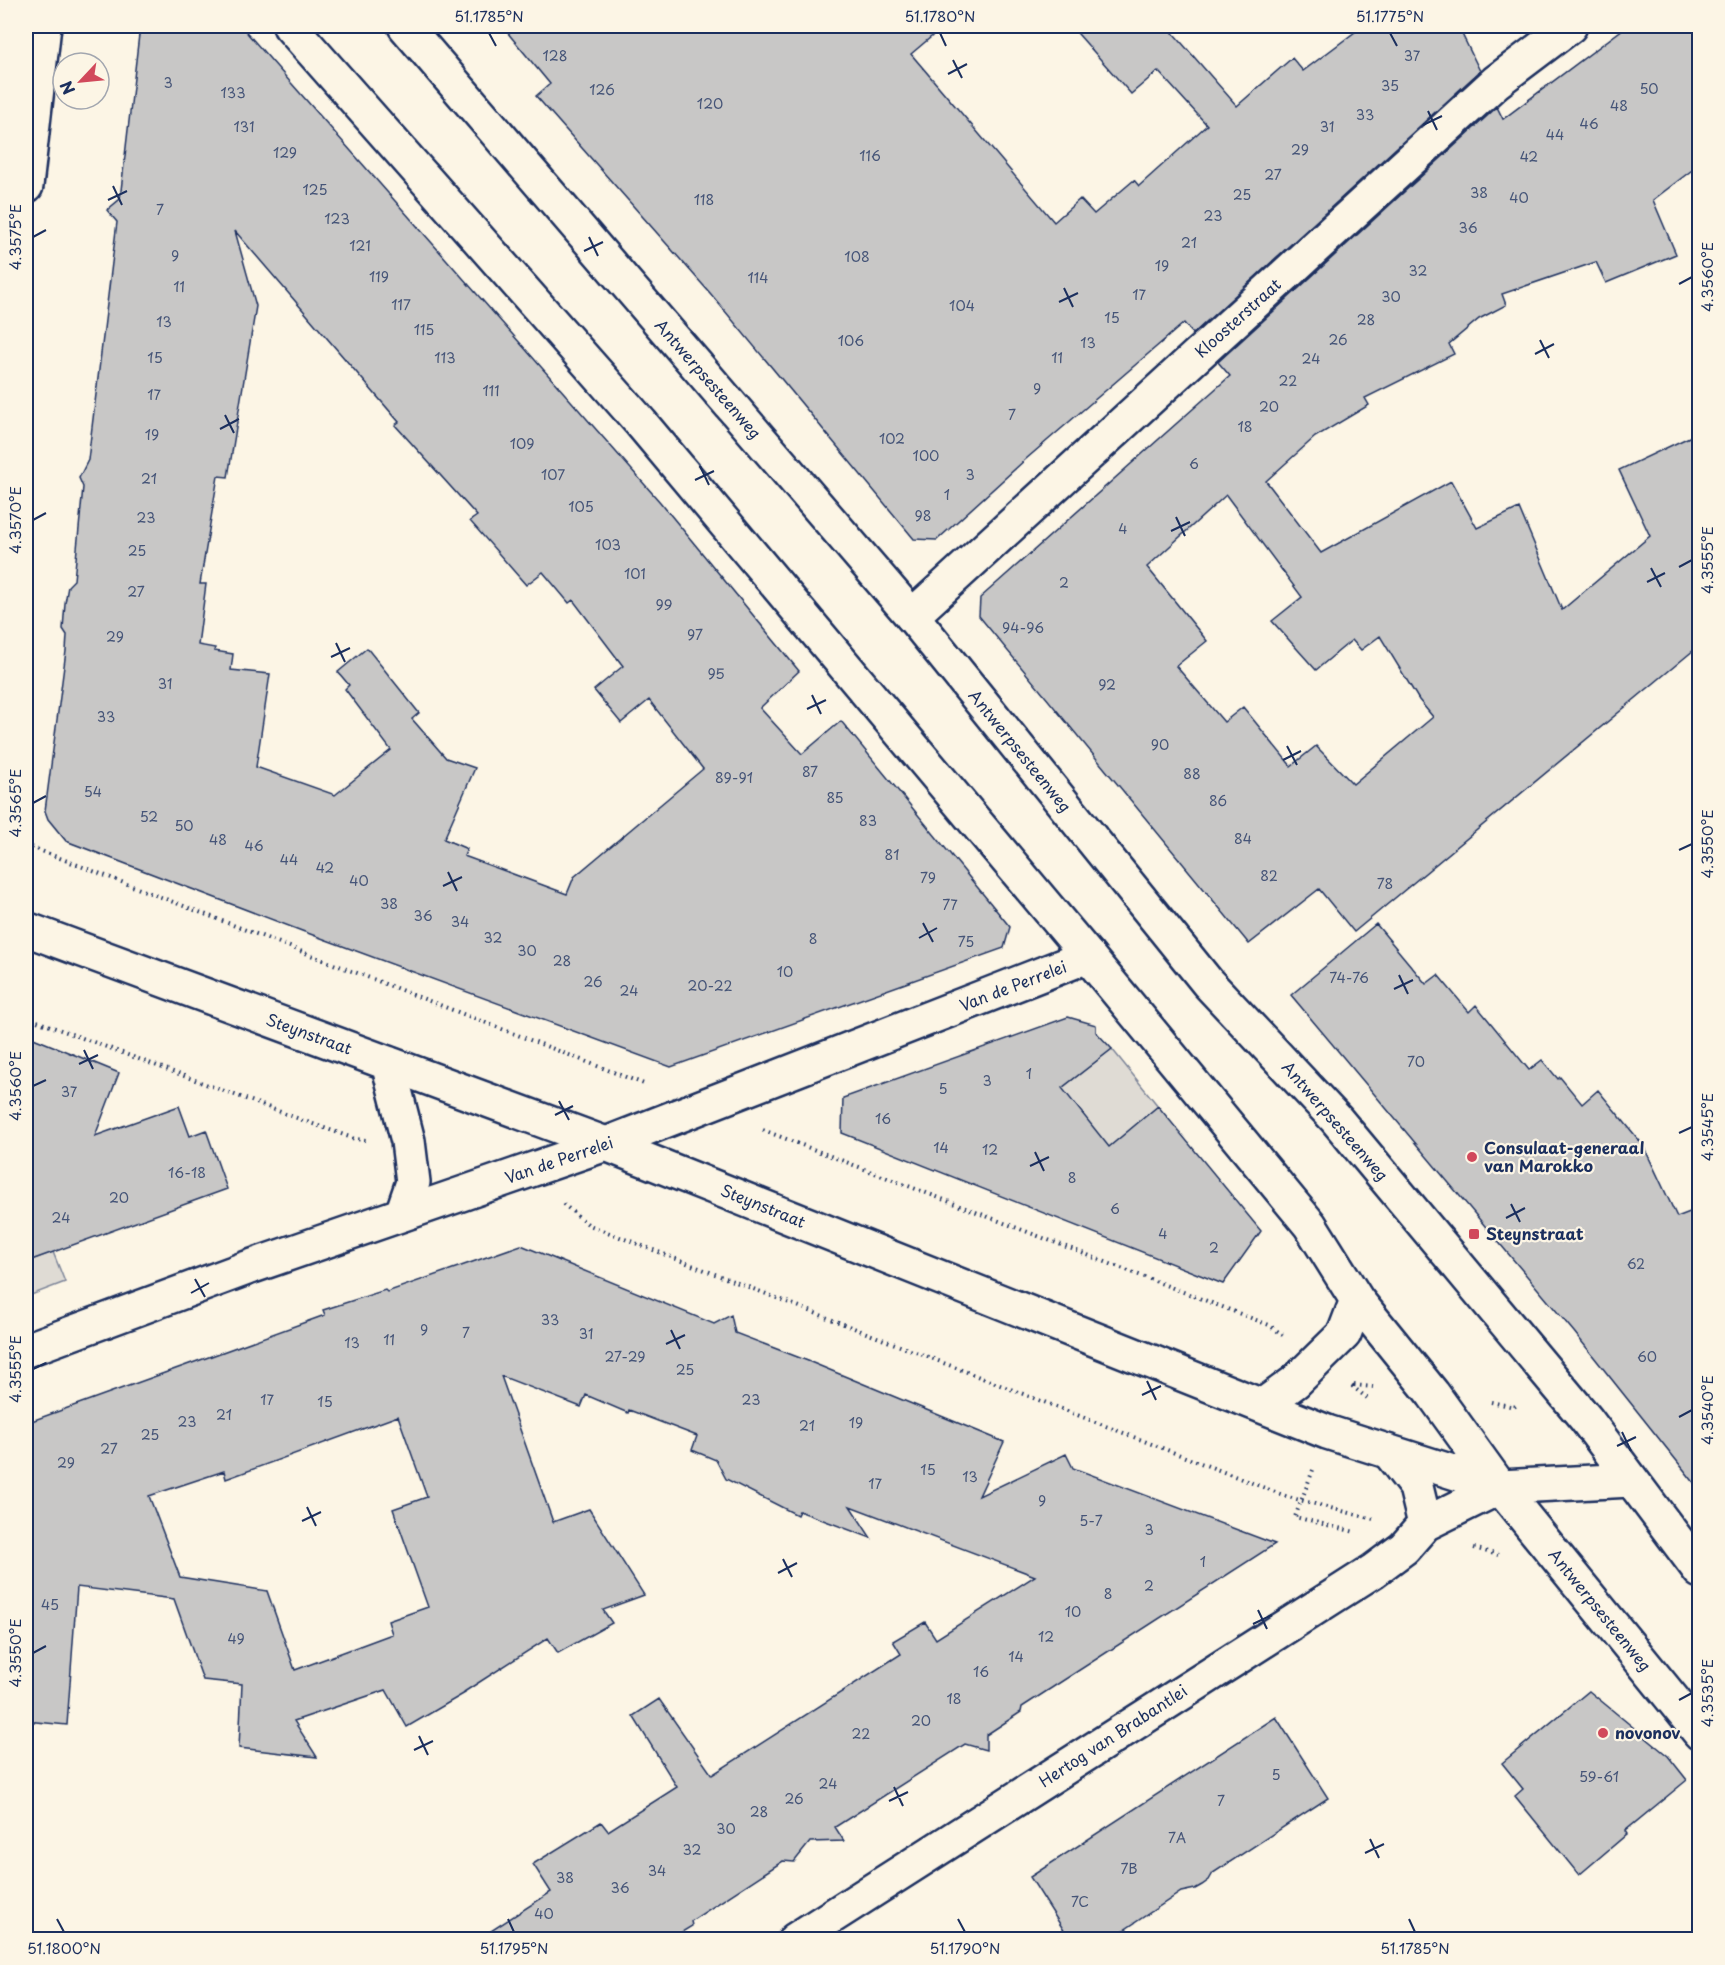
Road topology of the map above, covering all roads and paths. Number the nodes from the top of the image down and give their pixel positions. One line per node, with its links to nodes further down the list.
1 (44, 26): 5 (street)
2 (290, 26): 9 (street, Antwerpsesteenweg)
3 (405, 26): 6 (street, Antwerpsesteenweg)
4 (1570, 26): 6 (street, Kloosterstraat)
5 (26, 186)
6 (912, 616): 23 (street, Antwerpsesteenweg)
7 (26, 845): 12 (path)
8 (26, 929): 11 (street, Steynstraat)
9 (1088, 956): 12 (street, Van de Perrelei); 17 (street, Antwerpsesteenweg)
10 (26, 1017): 13 (path)
11 (388, 1063): 13 (street); 14 (street, Steynstraat)
12 (703, 1106): 14 (street, Van de Perrelei); 19 (path)
13 (408, 1141): 16 (street)
14 (606, 1144): 15 (street, Van de Perrelei); 21 (street, Steynstraat)
15 (512, 1176): 16 (street, Van de Perrelei); 25 (path)
16 (402, 1214): 18 (street, Van de Perrelei)
17 (1357, 1300): 19 (street); 24 (street, Antwerpsesteenweg)
18 (26, 1350)
19 (1317, 1361): 20 (path); 21 (street)
20 (1368, 1398)
21 (1262, 1406): 22 (street, Steynstraat)
22 (1389, 1452): 24 (street, Steynstraat); 25 (street)
23 (1631, 1479): 24 (street); 27 (street, Antwerpsesteenweg)
24 (1500, 1487): 25 (street, Hertog van Brabantlei); 28 (street, Antwerpsesteenweg)
25 (1421, 1528): 26 (path); 29 (street, Hertog van Brabantlei)
26 (1499, 1555)
27 (1700, 1571)
28 (1700, 1733)
29 (795, 1940)

